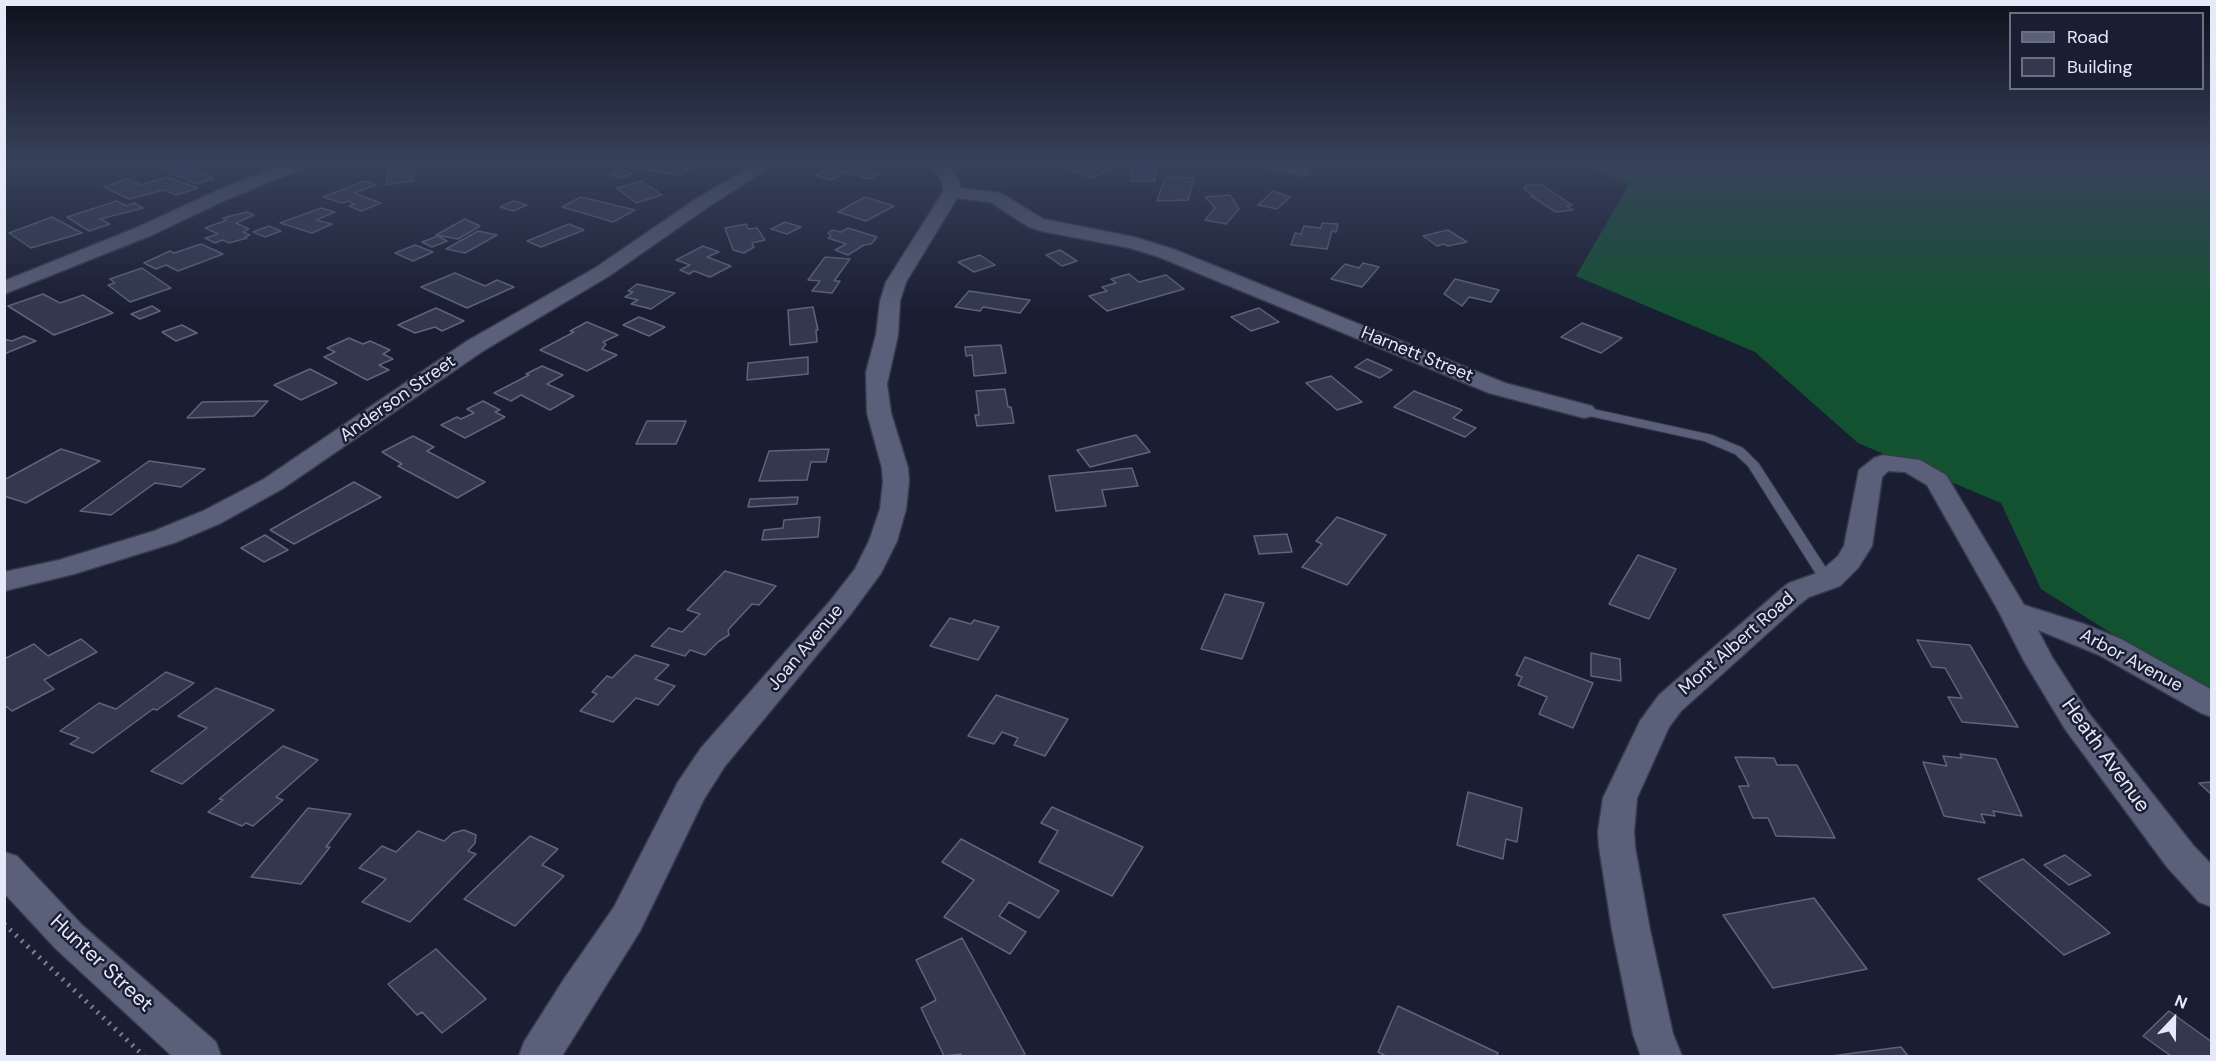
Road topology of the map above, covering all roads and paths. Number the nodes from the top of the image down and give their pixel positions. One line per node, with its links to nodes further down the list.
1 (184, 213): 5 (street)
2 (688, 213): 8 (street, Anderson Street)
3 (940, 213): 16 (street, Joan Avenue)
4 (1019, 213): 6 (street, Harnett Street)
5 (4, 288)
6 (1584, 411): 7 (lane, Harnett Street)
7 (1830, 579): 9 (street, Mont Albert Road); 17 (street, Mont Albert Road)
8 (4, 582)
9 (2014, 612): 10 (street, Arbor Avenue); 12 (street, Heath Avenue)
10 (2211, 705)
11 (4, 867): 15 (street, Hunter Street)
12 (2211, 891)
13 (4, 924): 14 (path)
14 (144, 1056)
15 (201, 1056)
16 (539, 1056)
17 (1661, 1056)

